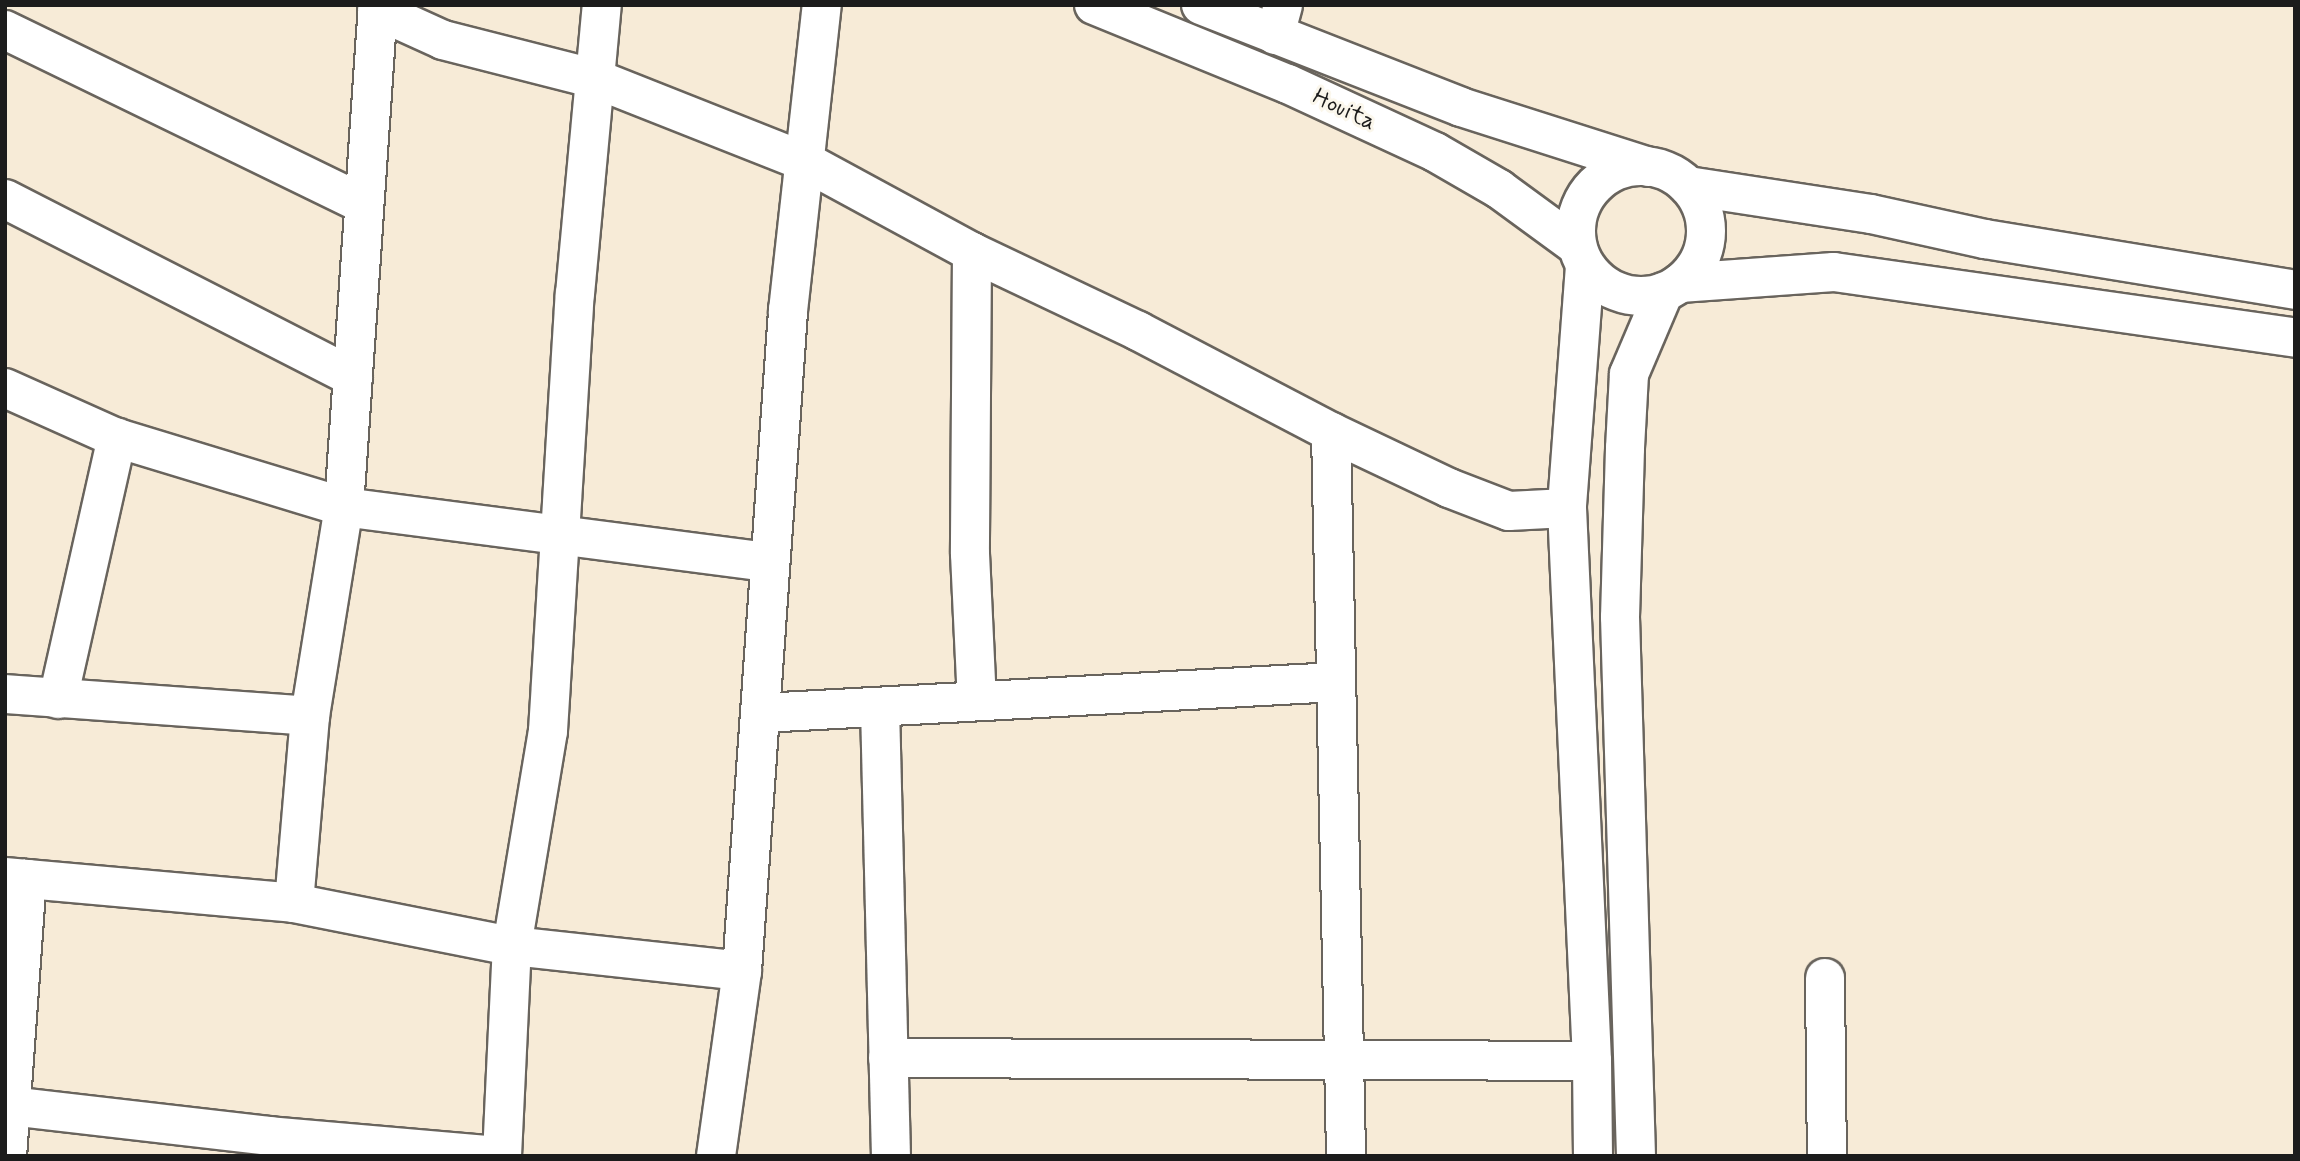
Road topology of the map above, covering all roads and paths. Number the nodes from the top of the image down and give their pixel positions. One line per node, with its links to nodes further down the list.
1 (602, 5): 8 (street)
2 (822, 5): 9 (street)
3 (1094, 5): 15 (street, Houita)
4 (1201, 5): 6 (street, Houita)
5 (377, 8): 8 (street); 13 (street)
6 (1279, 20): 10 (street, Houita)
7 (5, 30): 13 (street)
8 (596, 79): 9 (street); 25 (street)
9 (806, 162): 14 (street); 26 (street)
10 (1649, 167): 11 (street); 15 (street)
11 (1688, 186): 16 (street); 17 (street)
12 (5, 199): 19 (street)
13 (363, 204): 19 (street)
14 (972, 252): 21 (street); 30 (street)
15 (1581, 256): 16 (street); 24 (street)
16 (1672, 287): 18 (street); 49 (street)
17 (2295, 290)
18 (2295, 338)
19 (353, 377): 23 (street)
20 (5, 388): 22 (street)
21 (1331, 432): 24 (street); 27 (street)
22 (117, 438): 23 (street); 29 (street)
23 (344, 507): 25 (street); 33 (street)
24 (1566, 508): 41 (street)
25 (561, 533): 26 (street); 36 (street)
26 (768, 562): 32 (street)
27 (1336, 682): 30 (street); 40 (street)
28 (5, 694): 29 (street)
29 (58, 699): 33 (street)
30 (976, 701): 31 (street)
31 (880, 707): 32 (street); 39 (street)
32 (762, 713): 37 (street)
33 (310, 716): 35 (street)
34 (16, 878): 35 (street); 42 (street)
35 (294, 904): 36 (street)
36 (512, 946): 37 (street); 44 (street)
37 (742, 971): 45 (street)
38 (1825, 978): 50 (street)
39 (888, 1058): 40 (street); 46 (street)
40 (1344, 1061): 41 (street); 47 (street)
41 (1592, 1061): 48 (street)
42 (10, 1106): 43 (street); 44 (street)
43 (7, 1156)
44 (500, 1156)
45 (716, 1156)
46 (891, 1156)
47 (1346, 1156)
48 (1593, 1156)
49 (1636, 1156)
50 (1827, 1156)

